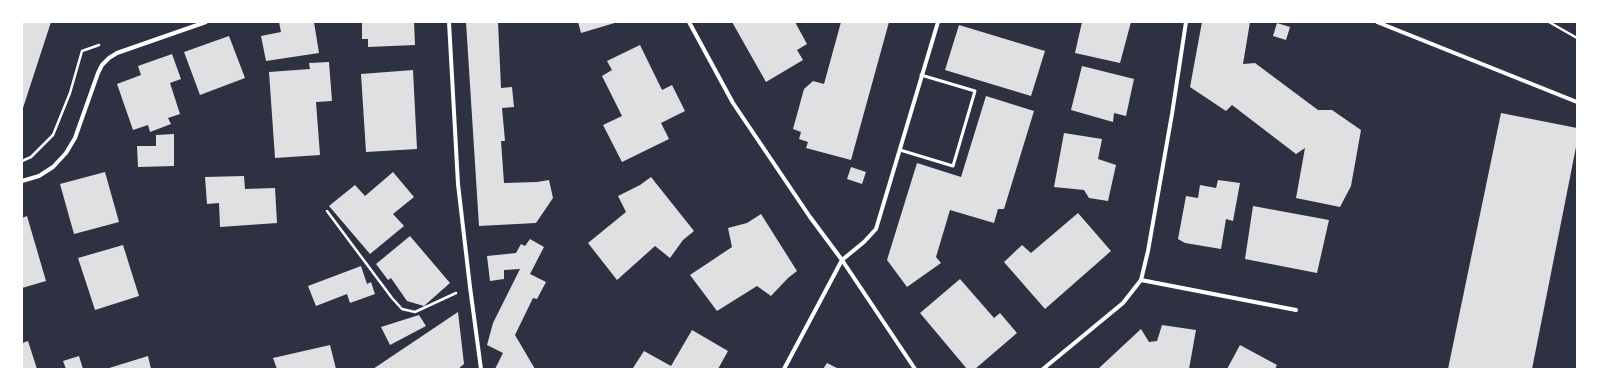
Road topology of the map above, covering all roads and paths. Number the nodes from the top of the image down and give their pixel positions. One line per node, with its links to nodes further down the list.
1 (206, 22): 12 (street)
2 (449, 22): 16 (street)
3 (689, 22): 14 (street)
4 (938, 22): 9 (street)
5 (1186, 22): 15 (street)
6 (1377, 22): 10 (street)
7 (1549, 22): 8 (path)
8 (1577, 38)
9 (921, 75): 11 (street); 11 (lane)
10 (1577, 102)
11 (900, 150): 14 (street)
12 (22, 181)
13 (327, 211): 16 (path)
14 (842, 260): 19 (street); 20 (street)
15 (1141, 280): 17 (street); 21 (street)
16 (470, 287): 18 (street)
17 (1296, 310)
18 (481, 369)
19 (784, 369)
20 (915, 369)
21 (1043, 369)

